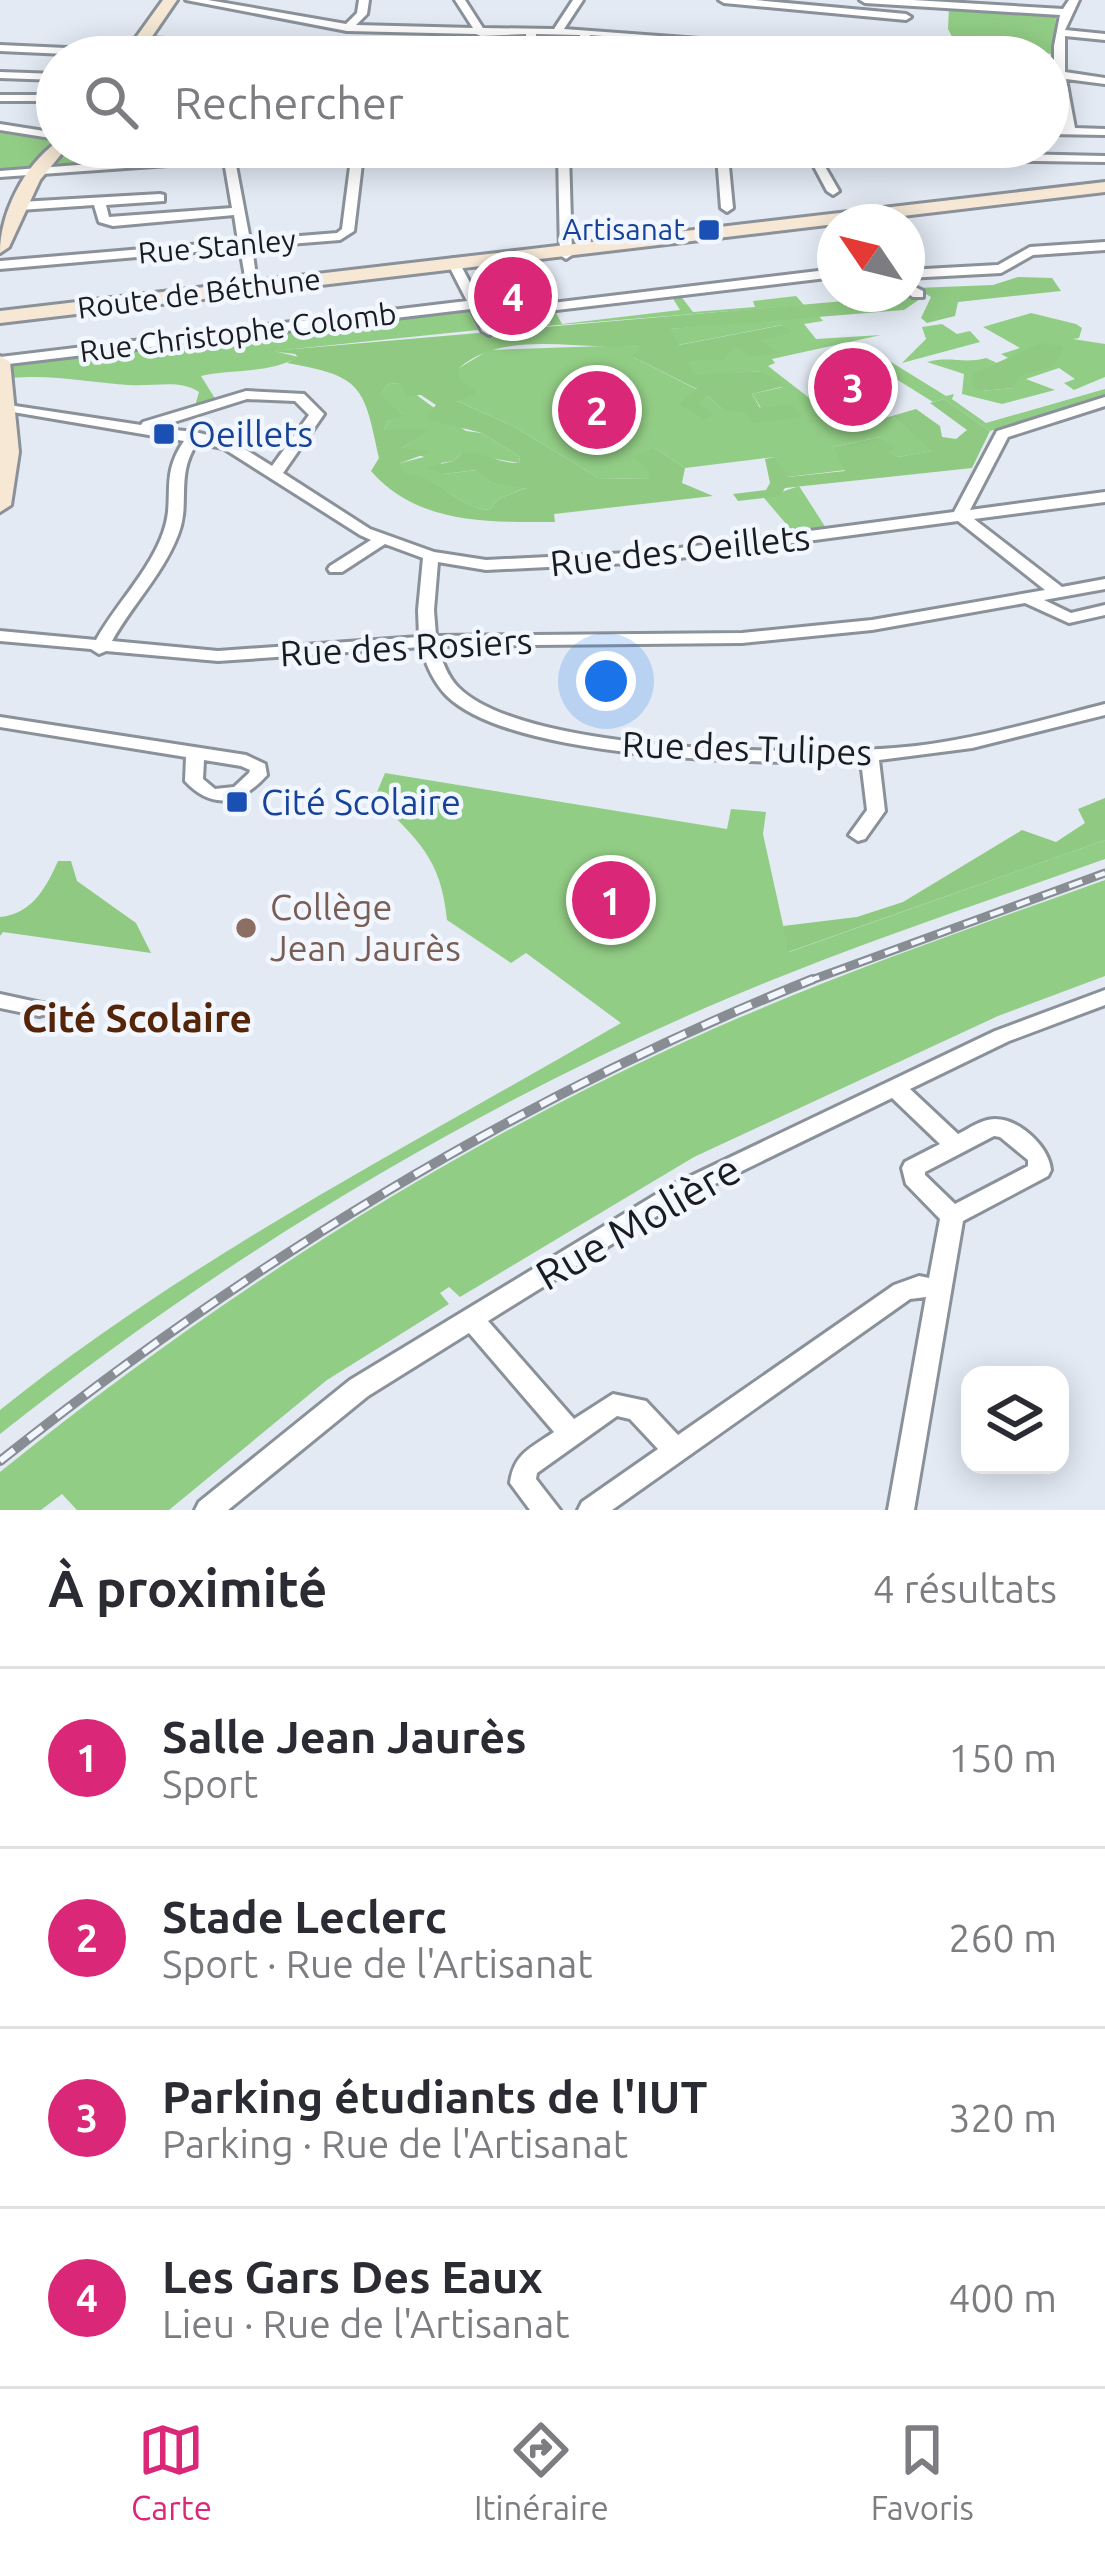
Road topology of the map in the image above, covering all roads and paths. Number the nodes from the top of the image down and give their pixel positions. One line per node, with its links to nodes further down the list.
1 (170, 0): 20 (main road)
2 (191, 0): 12 (street)
3 (276, 0): 12 (street)
4 (364, 0): 14 (street)
5 (460, 0): 18 (street)
6 (578, 0): 16 (street)
7 (724, 0): 13 (street)
8 (866, 0): 10 (street)
9 (1073, 0): 11 (street)
10 (910, 2): 11 (street); 13 (street)
11 (1064, 12): 19 (street)
12 (268, 16): 14 (street)
13 (906, 17): 24 (street)
14 (347, 28): 18 (street)
15 (532, 32): 16 (street); 18 (street); 21 (street)
16 (557, 32): 17 (street)
17 (585, 32): 22 (street); 23 (street)
18 (481, 33)
19 (1062, 33): 25 (street); 26 (street)
20 (145, 36)
21 (532, 36)
22 (585, 36)
23 (633, 36)
24 (899, 36)
25 (1061, 36)
26 (1105, 37)
27 (0, 48): 28 (street)
28 (36, 49)
29 (0, 75): 30 (street)
30 (36, 76)
31 (1069, 76): 32 (street)
32 (1105, 81)
33 (0, 98): 34 (street)
34 (36, 98)
35 (0, 127): 39 (street)
36 (1069, 128): 37 (street)
37 (1070, 132): 38 (street)
38 (1105, 132)
39 (36, 133)
40 (1069, 158): 41 (street)
41 (1105, 159)
42 (41, 168): 49 (main road)
43 (89, 168): 49 (street)
44 (231, 168): 58 (street)
45 (356, 168): 60 (street, Rue Stanley)
46 (564, 168): 63 (street)
47 (719, 168): 56 (street)
48 (820, 168): 52 (street)
49 (38, 172): 50 (street); 55 (main road)
50 (0, 174)
51 (1105, 189): 57 (main road, Route de Béthune)
52 (833, 191)
53 (160, 198): 54 (street)
54 (100, 204): 55 (street); 58 (street)
55 (20, 206): 62 (main road)
56 (727, 208)
57 (925, 210)
58 (238, 211): 60 (street)
59 (817, 223): 63 (main road, Route de Béthune)
60 (244, 245): 65 (street, Rue Stanley); 68 (street)
61 (1105, 246): 66 (street)
62 (0, 247)
63 (566, 252): 64 (main road, Route de Béthune)
64 (454, 264): 68 (main road, Route de Béthune); 69 (street)
65 (0, 266)
66 (925, 273)
67 (817, 275): 69 (street, Rue Christophe Colomb)
68 (253, 288): 70 (main road, Route de Béthune)
69 (478, 310): 73 (street); 74 (street, Rue Christophe Colomb)
70 (34, 313): 71 (main road, Route de Béthune); 72 (main road)
71 (0, 317)
72 (0, 328)
73 (489, 331)
74 (0, 361): 75 (main road)
75 (4, 394): 77 (street, Rue des Oeillets); 81 (main road)
76 (1105, 401): 82 (street)
77 (139, 428): 78 (street, Rue des Oeillets); 79 (street, Rue des Oeillets)
78 (195, 436): 79 (street, Rue des Oeillets); 92 (street)
79 (275, 472): 83 (street, Rue des Oeillets)
80 (1105, 497): 82 (street, Rue des Oeillets)
81 (0, 505)
82 (960, 515): 84 (street, Rue des Oeillets); 87 (street)
83 (381, 540): 84 (street, Rue des Oeillets); 85 (street)
84 (431, 556): 91 (street)
85 (336, 568)
86 (1105, 584): 87 (street, Rue des Rosiers)
87 (1058, 591): 88 (street, Rue des Rosiers)
88 (1025, 597): 89 (street, Rue des Rosiers); 91 (street, Rue des Rosiers)
89 (1105, 610)
90 (0, 636): 92 (street, Rue des Rosiers)
91 (429, 642): 92 (street, Rue des Rosiers); 96 (street, Rue des Tulipes)
92 (99, 649)
93 (1105, 710): 96 (street, Rue des Tulipes)
94 (0, 722): 95 (street)
95 (195, 754)
96 (869, 755): 97 (street)
97 (858, 835)
98 (1105, 997): 101 (street, Rue Molière)
99 (0, 1001): 100 (street)
100 (39, 1010)
101 (895, 1088): 102 (street); 105 (street, Rue Molière)
102 (953, 1143): 103 (street); 103 (street)
103 (952, 1216): 104 (street)
104 (940, 1288): 107 (street); 111 (street)
105 (473, 1320): 106 (street); 108 (street, Rue Molière)
106 (571, 1434): 107 (street); 109 (street)
107 (676, 1450): 110 (street)
108 (208, 1510)
109 (547, 1510)
110 (591, 1510)
111 (901, 1510)

